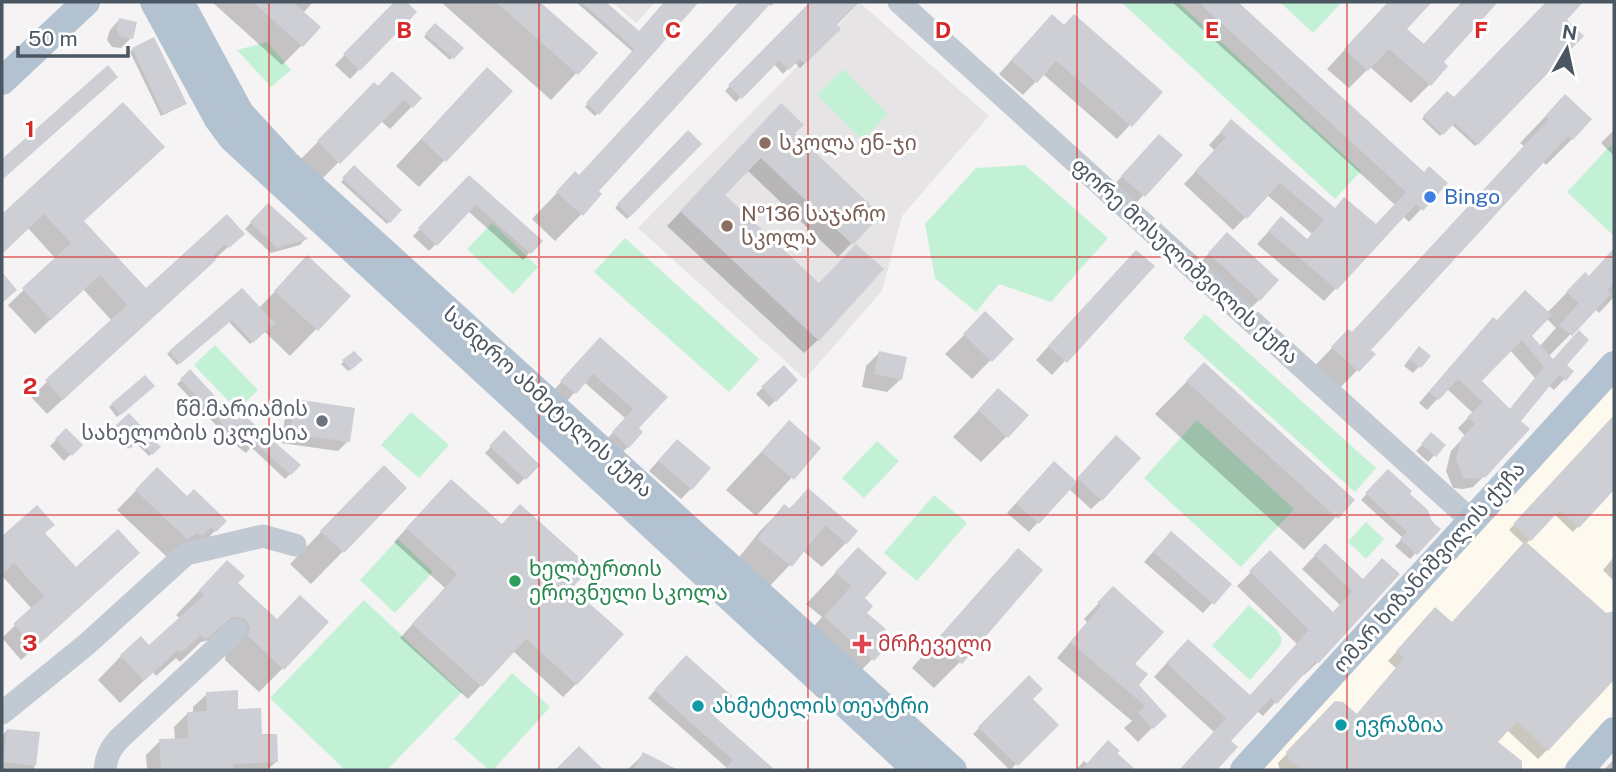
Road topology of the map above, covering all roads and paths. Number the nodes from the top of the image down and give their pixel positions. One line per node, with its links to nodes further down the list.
1 (86, 2): 5 (main road)
2 (154, 2): 4 (main road, სანდრო ახმეტელის ქუჩა)
3 (899, 2): 7 (street, ფორე მოსულიშვილის ქუჩა)
4 (181, 19): 10 (main road, სანდრო ახმეტელის ქუჩა)
5 (2, 81)
6 (1614, 365): 7 (main road, ომარ ხიზანიშვილის ქუჩა)
7 (1471, 520): 16 (main road, ომარ ხიზანიშვილის ქუჩა)
8 (295, 545): 11 (street)
9 (236, 630): 13 (street)
10 (864, 706): 14 (main road, სანდრო ახმეტელის ქუჩა); 15 (main road, სანდრო ახმეტელის ქუჩა)
11 (2, 713)
12 (1614, 731): 17 (main road)
13 (105, 770)
14 (917, 770)
15 (953, 770)
16 (1244, 770)
17 (1579, 770)

